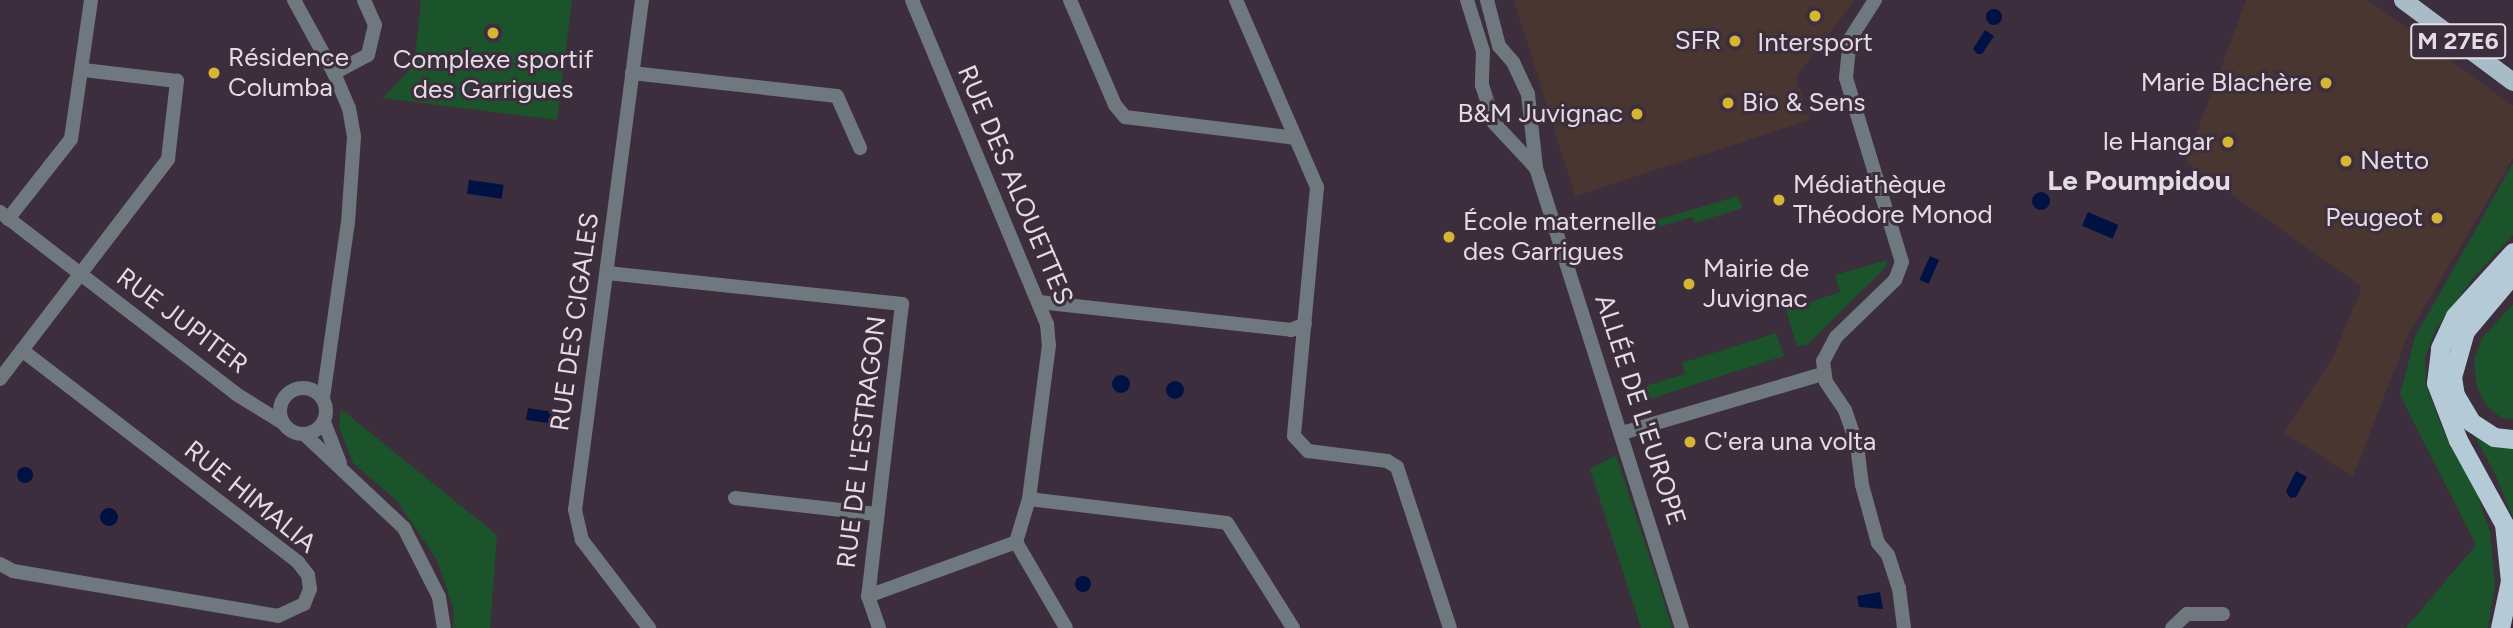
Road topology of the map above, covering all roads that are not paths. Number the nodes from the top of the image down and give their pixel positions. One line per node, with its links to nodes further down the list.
1 (91, 0): 14 (street)
2 (294, 0): 16 (street)
3 (364, 0): 16 (street)
4 (642, 0): 15 (street, RUE DES CIGALES)
5 (912, 0): 28 (street, RUE DES ALOUETTES)
6 (1070, 0): 20 (street)
7 (1236, 0): 20 (street)
8 (1467, 0): 13 (street, ALLÉE DE L'EUROPE)
9 (1486, 0): 12 (street, ALLÉE DE L'EUROPE)
10 (1875, 0): 32 (street)
11 (2403, 0): 17 (main road, M 27E6)
12 (1506, 56): 13 (street); 18 (street, ALLÉE DE L'EUROPE)
13 (1483, 65): 19 (street, ALLÉE DE L'EUROPE)
14 (84, 70): 23 (street, RUE JUPITER); 27 (street, RUE JUPITER)
15 (632, 72): 21 (street); 25 (street, RUE DES CIGALES)
16 (334, 73): 31 (street)
17 (2513, 82)
18 (1530, 126): 19 (street); 22 (street, ALLÉE DE L'EUROPE)
19 (1506, 134): 22 (street, ALLÉE DE L'EUROPE)
20 (1296, 138): 29 (street)
21 (860, 148)
22 (1536, 168): 40 (street, ALLÉE DE L'EUROPE)
23 (4, 216): 27 (street, RUE JUPITER)
24 (2513, 252): 60 (highway)
25 (607, 274): 46 (street, RUE DE L'ESTRAGON); 52 (street, RUE DES CIGALES)
26 (2513, 274): 42 (highway)
27 (82, 275): 30 (street); 37 (street, RUE JUPITER)
28 (1039, 302): 29 (street); 45 (street, RUE DES ALOUETTES)
29 (1305, 324): 56 (street)
30 (22, 350): 33 (street); 48 (street, RUE HIMALIA)
31 (327, 363): 34 (street); 36 (street)
32 (1823, 374): 40 (street); 58 (street)
33 (0, 379)
34 (302, 387): 35 (street); 36 (street)
35 (288, 393): 37 (street, RUE JUPITER); 39 (street)
36 (323, 398): 38 (street)
37 (253, 403): 39 (street, RUE JUPITER)
38 (324, 422): 41 (street); 43 (street)
39 (283, 423): 41 (street)
40 (1622, 433): 57 (street, ALLÉE DE L'EUROPE)
41 (304, 434): 43 (street)
42 (2513, 439)
43 (342, 467): 51 (street)
44 (735, 498): 46 (street)
45 (1029, 499): 47 (street, RUE DES ALOUETTES); 55 (street)
46 (876, 514): 49 (street, RUE DE L'ESTRAGON)
47 (1016, 542): 49 (street); 54 (street)
48 (0, 564)
49 (869, 596): 53 (street, RUE DE L'ESTRAGON)
50 (2223, 614): 59 (street)
51 (444, 628)
52 (649, 628)
53 (879, 628)
54 (1066, 628)
55 (1293, 628)
56 (1450, 628)
57 (1682, 628)
58 (1904, 628)
59 (2172, 628)
60 (2500, 628)

